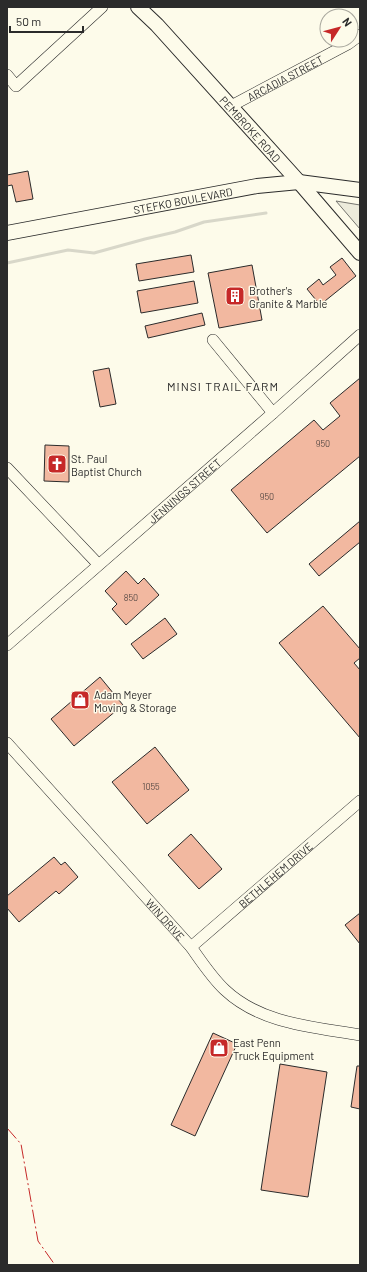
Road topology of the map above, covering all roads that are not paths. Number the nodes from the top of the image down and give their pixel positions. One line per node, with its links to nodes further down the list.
1 (102, 7): 4 (street)
2 (138, 7): 5 (main road, PEMBROKE ROAD)
3 (360, 36): 5 (street, ARCADIA STREET)
4 (7, 75)
5 (231, 106): 6 (main road, PEMBROKE ROAD)
6 (299, 182): 7 (main road, STEFKO BOULEVARD); 8 (main road, STEFKO BOULEVARD); 9 (main road, PEMBROKE ROAD)
7 (360, 190)
8 (7, 233)
9 (360, 253)
10 (360, 334): 12 (street, JENNINGS STREET)
11 (213, 340): 12 (street)
12 (273, 412): 14 (street, JENNINGS STREET)
13 (7, 468): 14 (street)
14 (98, 564): 15 (street, JENNINGS STREET)
15 (7, 645)
16 (7, 743): 18 (street, WIN DRIVE)
17 (360, 801): 18 (street, BETHLEHEM DRIVE)
18 (191, 947): 19 (street, WIN DRIVE)
19 (360, 1035)

